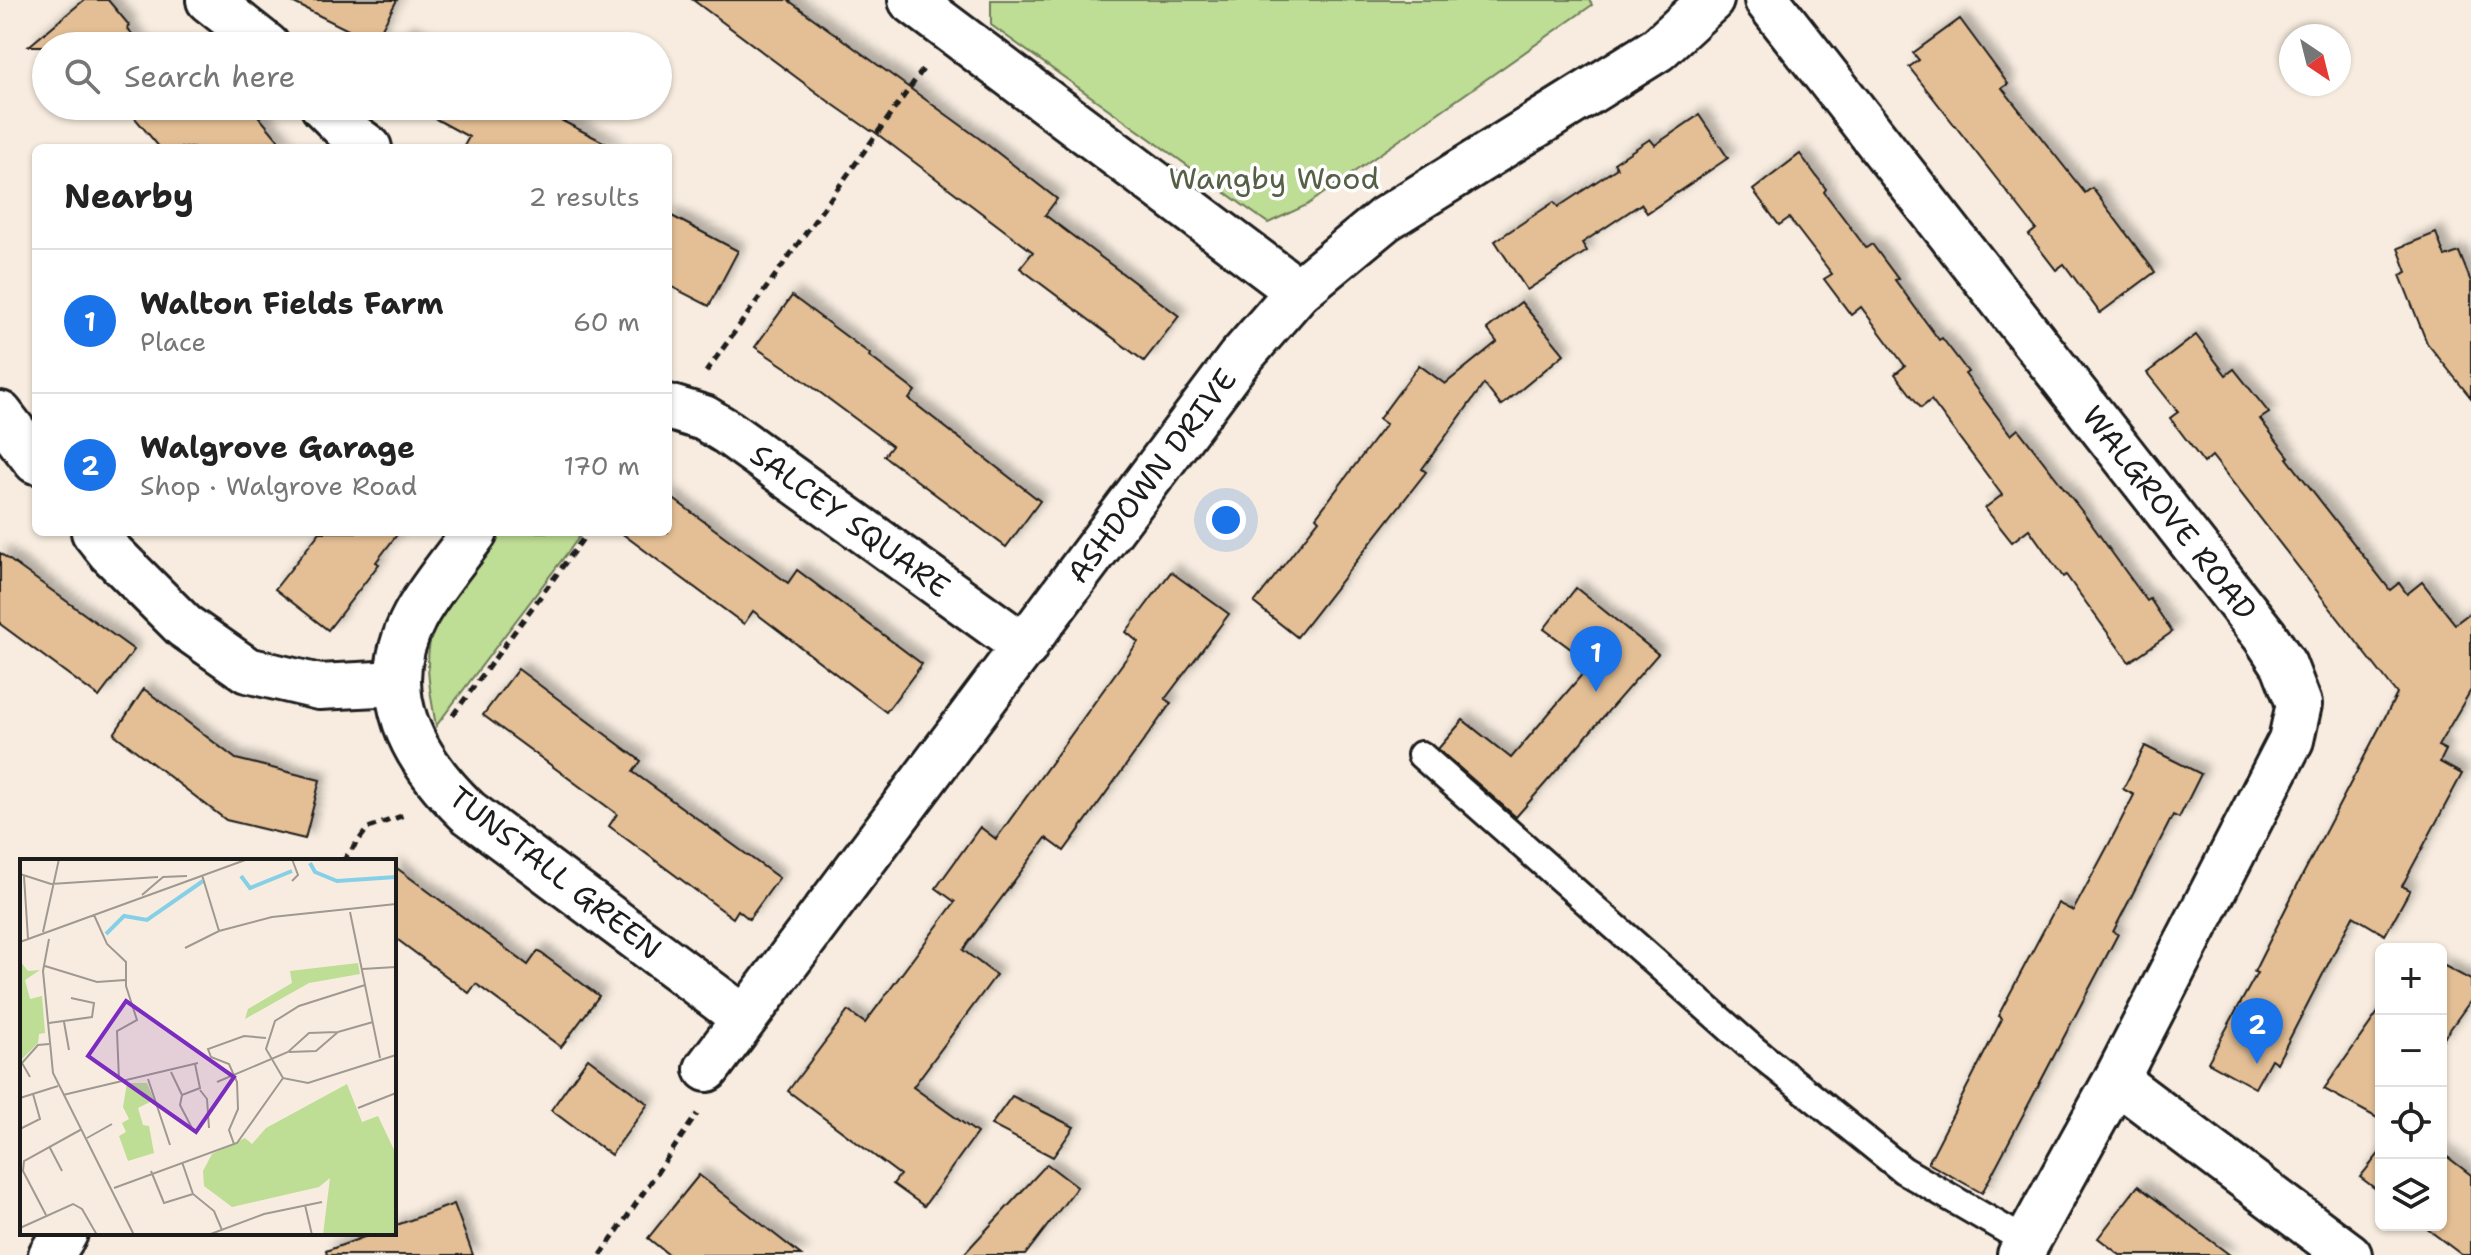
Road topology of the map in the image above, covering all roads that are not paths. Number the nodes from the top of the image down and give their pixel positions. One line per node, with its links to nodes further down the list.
1 (209, 0): 5 (street)
2 (911, 0): 8 (street)
3 (1711, 0): 8 (street, ASHDOWN DRIVE)
4 (1767, 0): 19 (street, WALGROVE ROAD)
5 (247, 32)
6 (337, 120): 7 (street)
7 (364, 144)
8 (1298, 291): 14 (street, ASHDOWN DRIVE)
9 (674, 408): 14 (street, SALCEY SQUARE)
10 (0, 414): 11 (street)
11 (32, 454)
12 (97, 536): 15 (street)
13 (472, 536): 15 (street, TUNSTALL GREEN)
14 (1025, 647): 17 (street, ASHDOWN DRIVE)
15 (398, 683): 17 (street, TUNSTALL GREEN)
16 (1421, 755): 21 (lane)
17 (744, 1018): 18 (street, ASHDOWN DRIVE)
18 (707, 1069)
19 (2116, 1080): 21 (street, WALGROVE ROAD); 23 (street)
20 (64, 1235): 22 (street)
21 (2024, 1248)
22 (51, 1255)
23 (2349, 1255)

